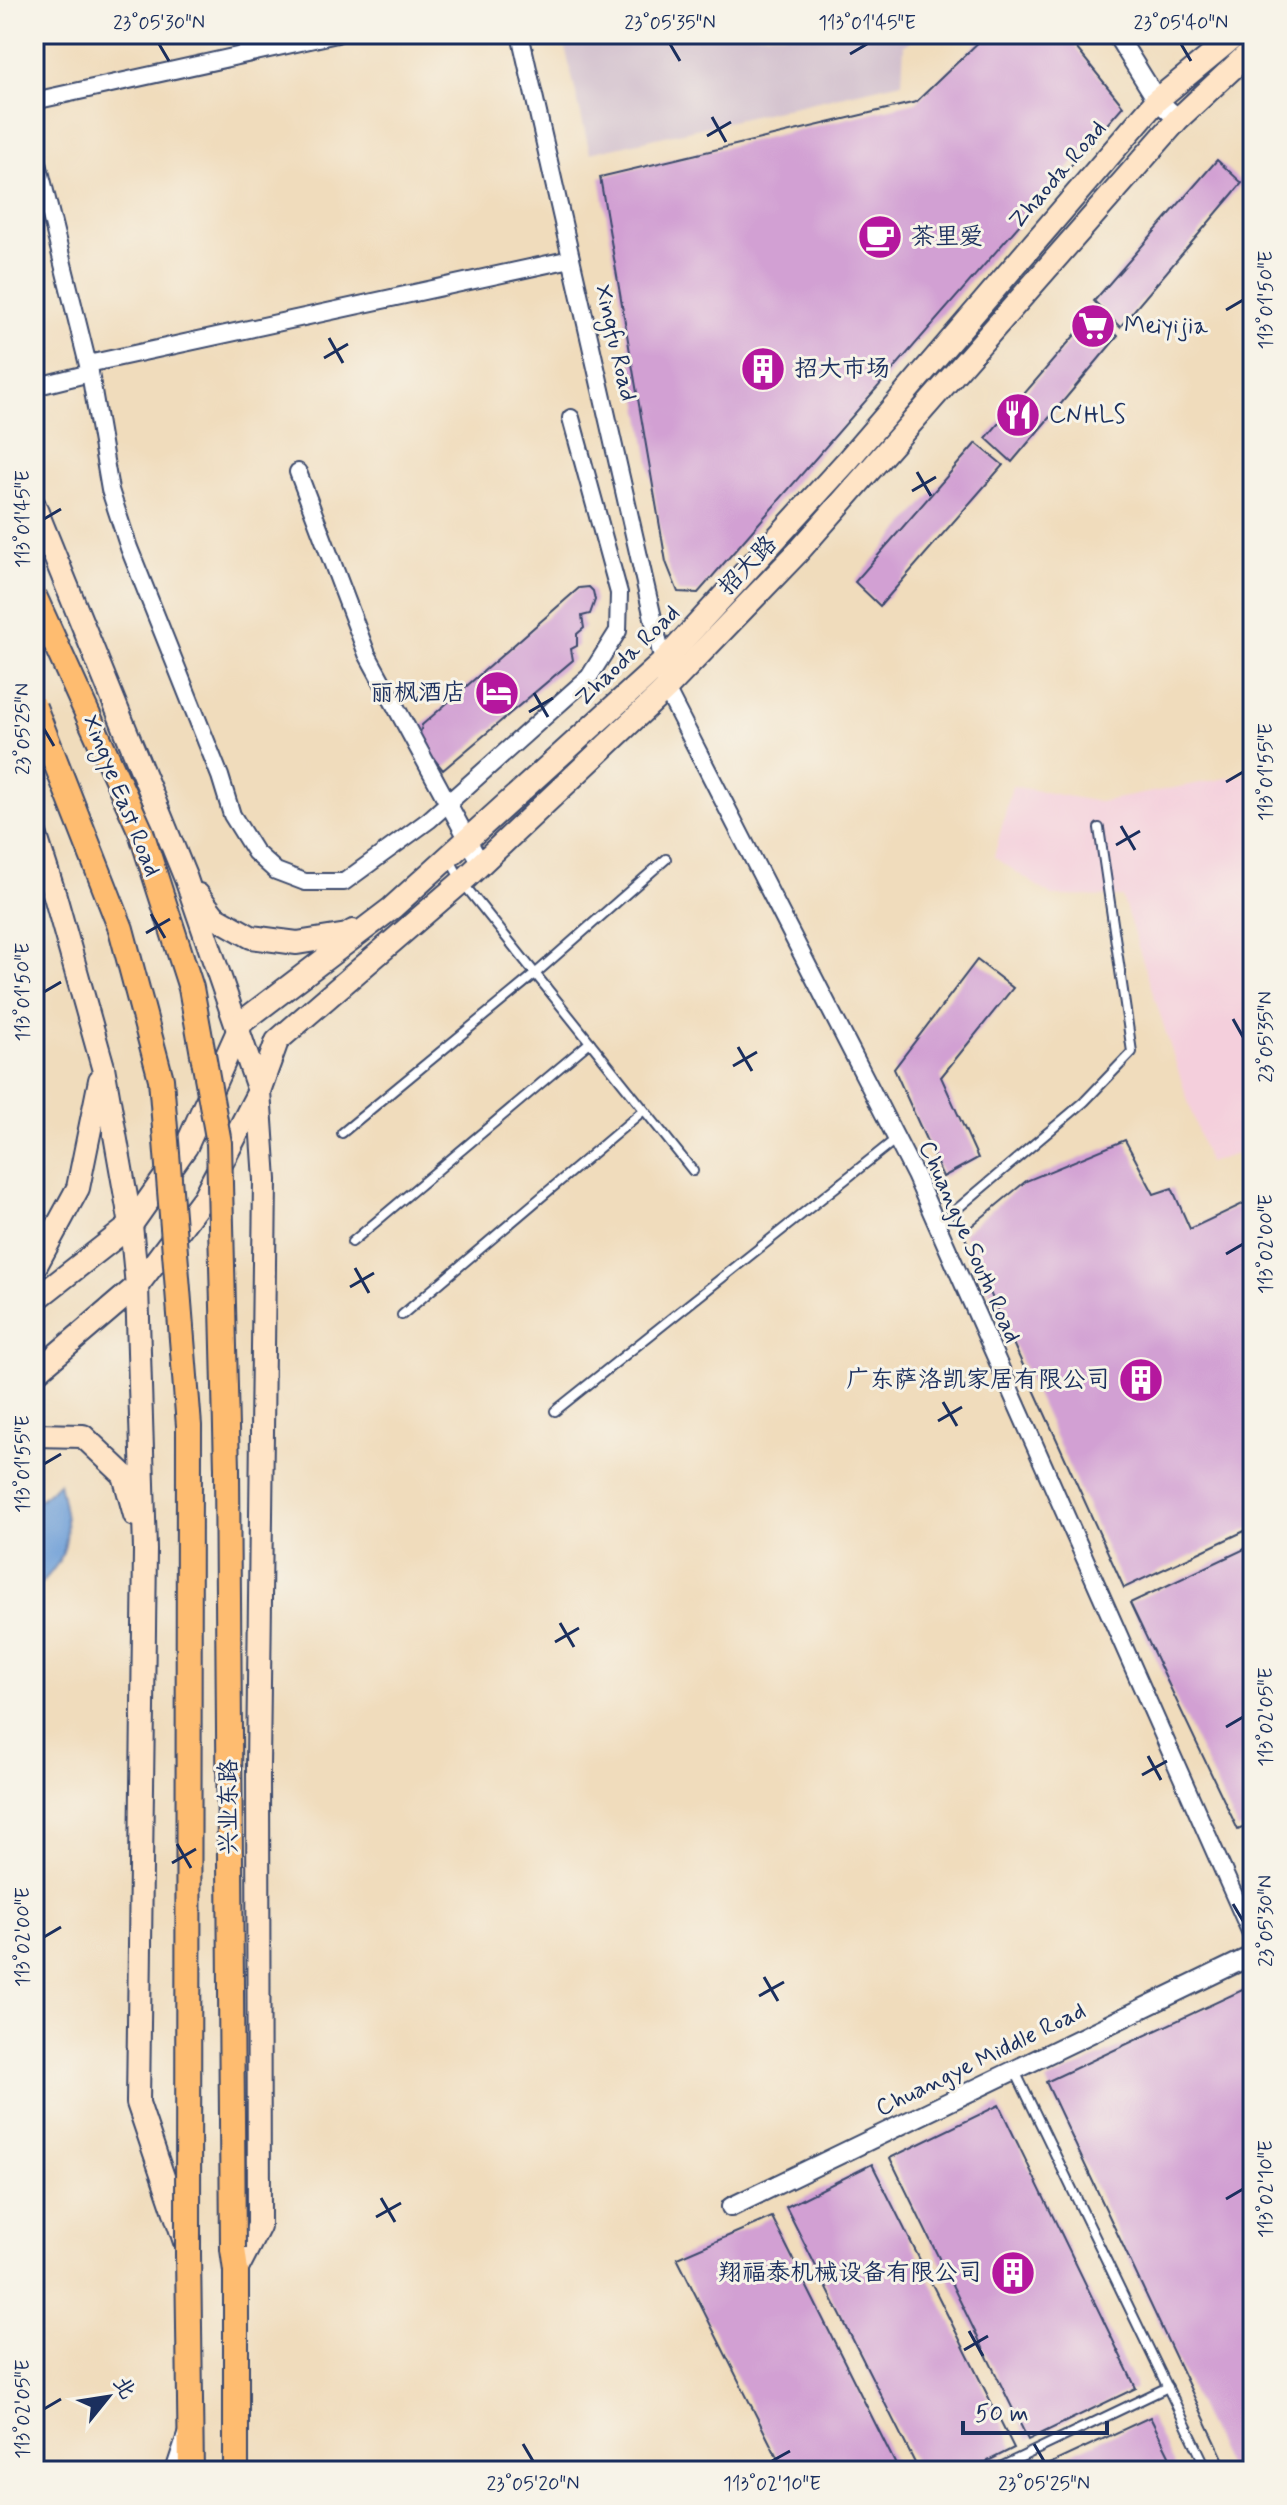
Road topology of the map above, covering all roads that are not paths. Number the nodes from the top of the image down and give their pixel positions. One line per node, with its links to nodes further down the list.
1 (337, 34): 7 (street)
2 (520, 34): 10 (street, Xingfu Road)
3 (1116, 34): 6 (street)
4 (1237, 34): 6 (main road, Zhaoda Road)
5 (1253, 49): 8 (main road, 招大路)
6 (1157, 100): 8 (street); 17 (main road, Zhaoda Road)
7 (34, 101)
8 (1178, 119): 18 (main road, 招大路)
9 (34, 147): 11 (street)
10 (571, 259): 11 (street); 17 (street, Xingfu Road)
11 (89, 368): 12 (street); 20 (street)
12 (34, 387)
13 (571, 418): 20 (street)
14 (298, 472): 20 (street)
15 (34, 505): 27 (main road)
16 (34, 596): 55 (main road, Xingye East Road, bridge)
17 (663, 662): 18 (street, Chuangye South Road); 23 (main road, Zhaoda Road)
18 (666, 689): 26 (main road, 招大路); 37 (street, Chuangye South Road)
19 (34, 707): 54 (main road, bridge)
20 (447, 804): 23 (street)
21 (1099, 828): 40 (lane)
22 (34, 830): 33 (main road)
23 (467, 840): 24 (main road, Zhaoda Road); 26 (street)
24 (448, 857): 28 (lane); 29 (main road, Zhaoda Road)
25 (666, 859): 30 (lane)
26 (481, 864): 28 (main road, 招大路)
27 (186, 879): 29 (main road); 31 (main road)
28 (462, 882): 30 (lane); 34 (main road, 招大路)
29 (392, 908): 31 (main road)
30 (535, 974): 32 (lane); 36 (lane)
31 (238, 1031): 34 (main road); 39 (main road)
32 (590, 1042): 35 (lane); 41 (lane)
33 (103, 1067): 39 (main road); 42 (main road)
34 (259, 1091): 43 (main road, 招大路); 55 (main road)
35 (644, 1110): 38 (lane); 45 (lane)
36 (342, 1133)
37 (896, 1139): 40 (street, Chuangye South Road); 47 (lane)
38 (693, 1171)
39 (131, 1225): 43 (main road); 44 (main road)
40 (937, 1226): 50 (street, Chuangye South Road)
41 (352, 1242)
42 (34, 1269)
43 (137, 1286): 46 (main road, 招大路); 49 (main road)
44 (34, 1301)
45 (402, 1315)
46 (34, 1374)
47 (555, 1411)
48 (34, 1435): 49 (main road)
49 (145, 1550): 54 (main road)
50 (1253, 1938)
51 (1253, 1955): 52 (street, Chuangye Middle Road)
52 (1015, 2070): 53 (street, Chuangye Middle Road); 56 (lane)
53 (731, 2207)
54 (188, 2254): 57 (main road)
55 (235, 2260): 60 (main road)
56 (1168, 2387): 61 (lane); 62 (lane)
57 (190, 2425): 58 (street); 59 (main road)
58 (175, 2471)
59 (191, 2471)
60 (236, 2471)
61 (992, 2471)
62 (1208, 2471)

